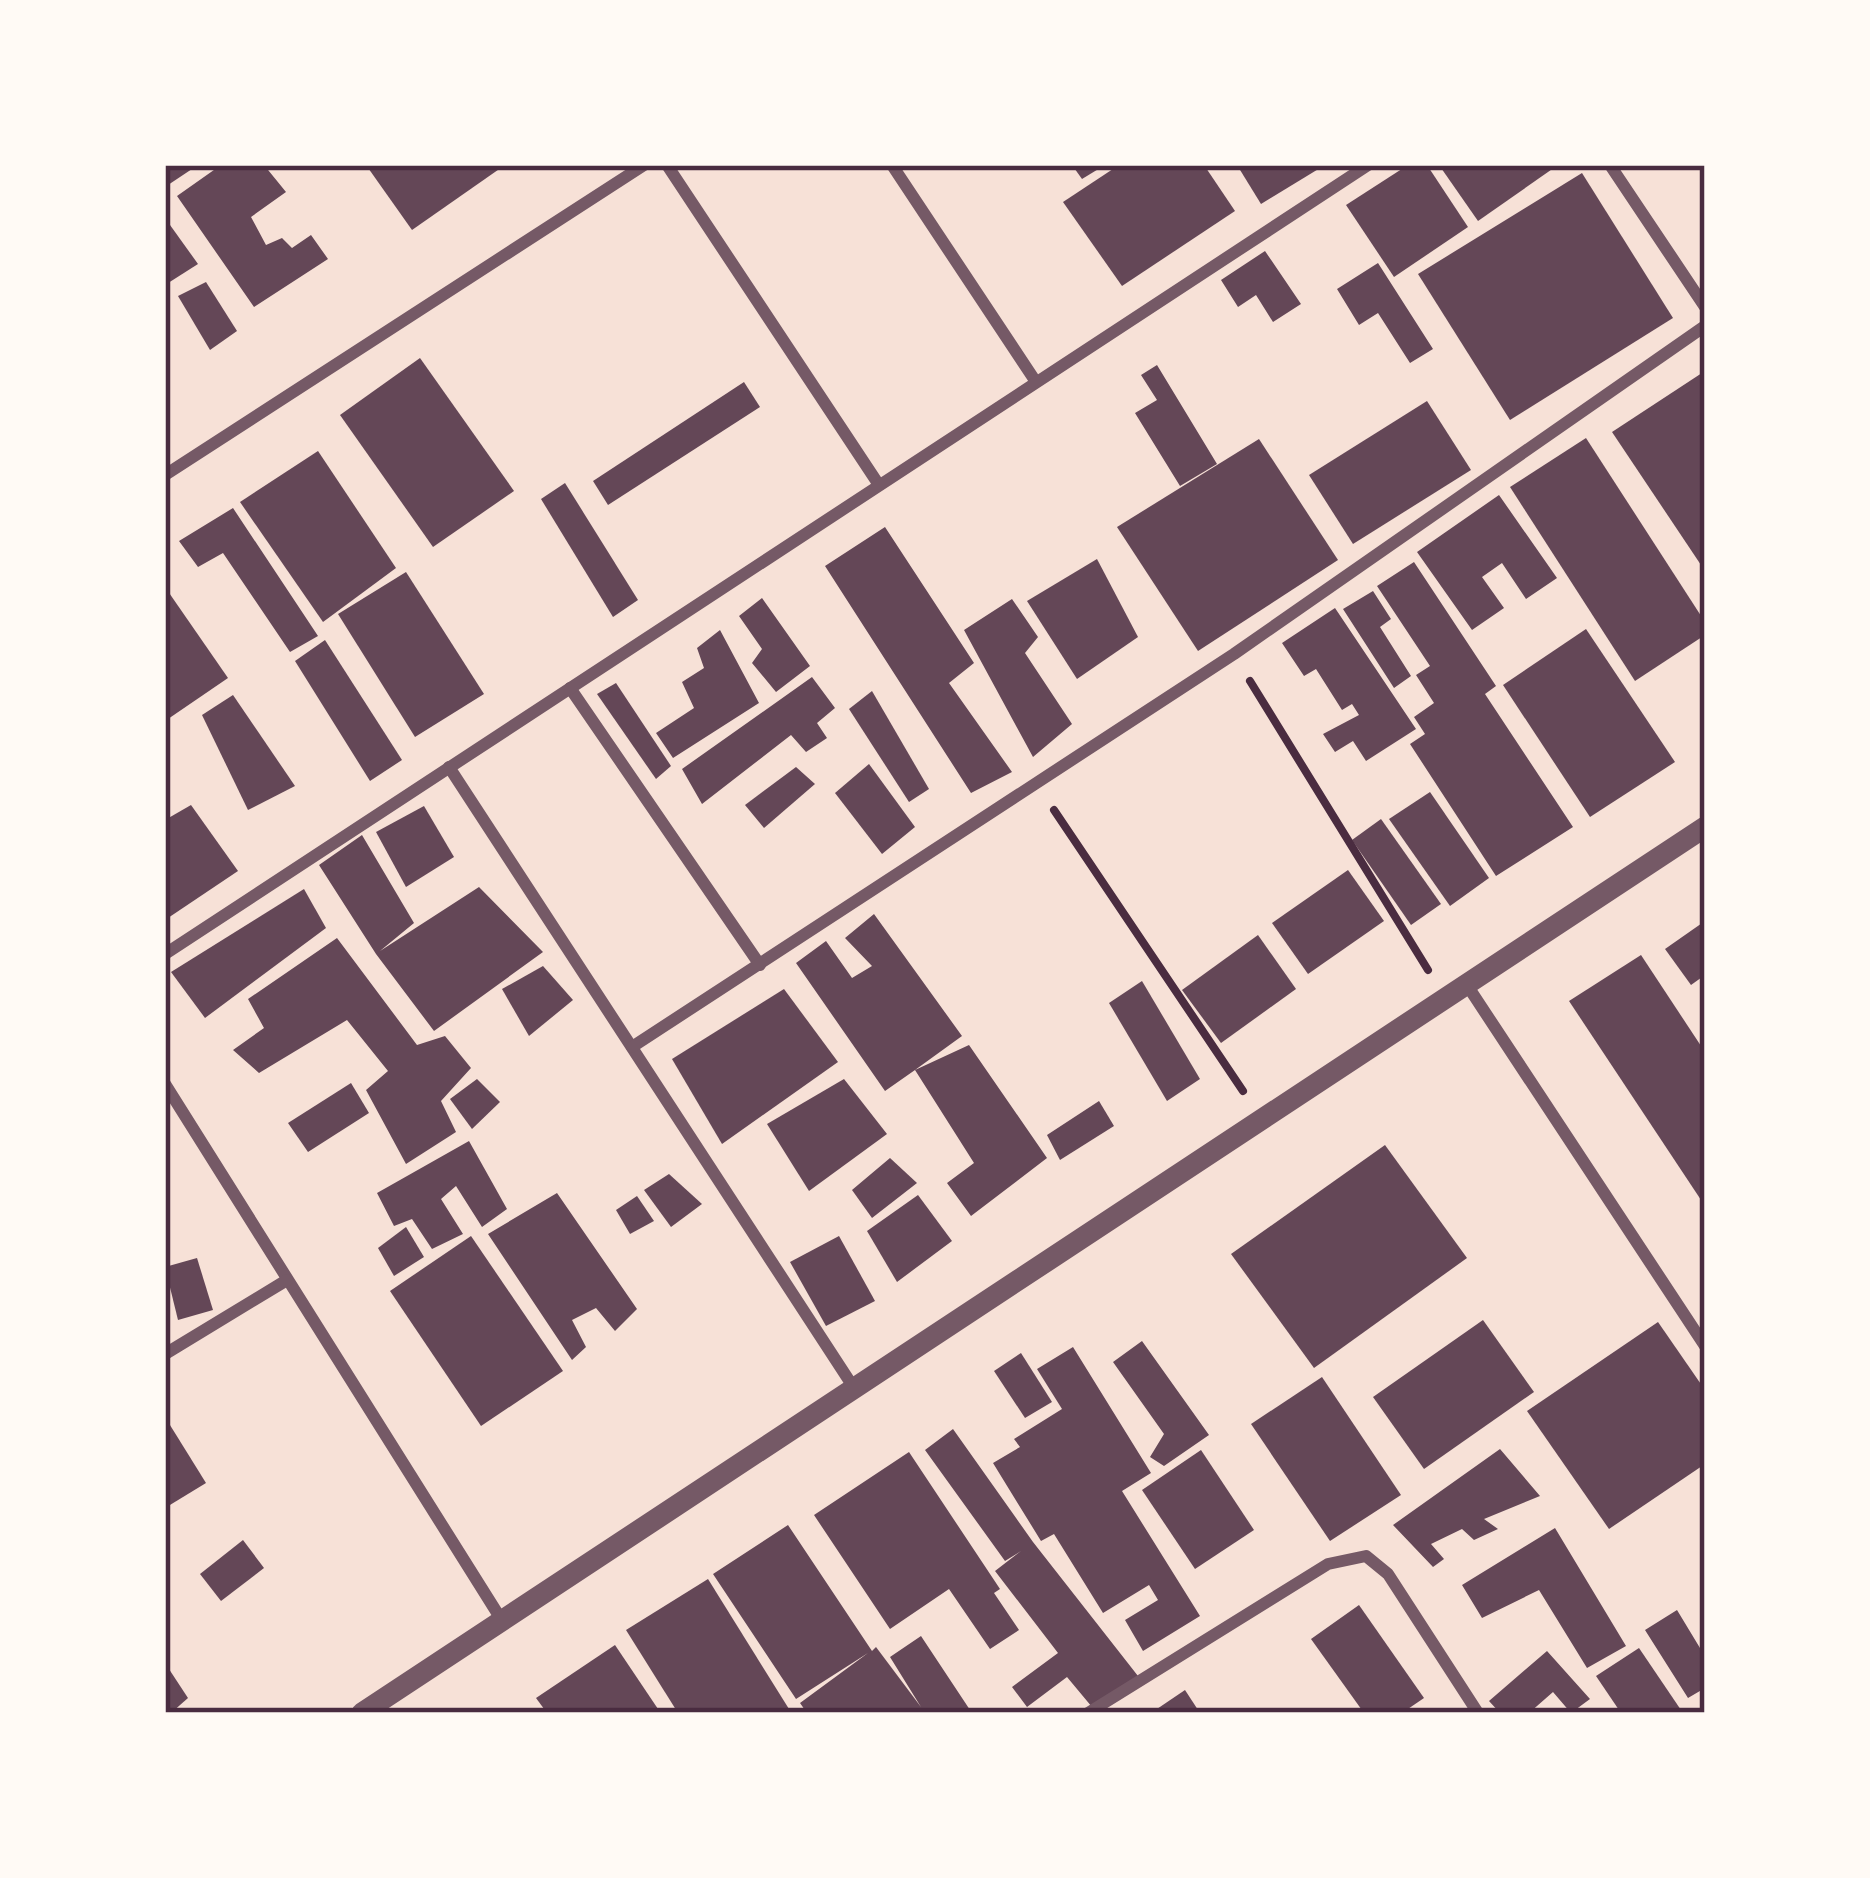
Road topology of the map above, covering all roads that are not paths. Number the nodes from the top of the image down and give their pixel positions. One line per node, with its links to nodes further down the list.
1 (644, 165): 9 (street)
2 (667, 165): 10 (street)
3 (892, 165): 8 (street)
4 (1367, 165): 8 (street)
5 (1610, 165): 6 (street)
6 (1705, 307)
7 (1705, 326): 15 (street)
8 (1036, 382): 10 (street)
9 (165, 475)
10 (879, 485): 11 (street)
11 (570, 688): 12 (street); 15 (street)
12 (449, 767): 14 (street); 17 (street)
13 (1705, 827): 16 (street)
14 (165, 955)
15 (760, 964): 17 (street)
16 (1467, 985): 20 (street); 22 (street)
17 (632, 1047): 22 (street)
18 (165, 1084): 19 (street)
19 (287, 1280): 21 (street); 23 (street)
20 (1705, 1346)
21 (165, 1354)
22 (854, 1388): 23 (street)
23 (501, 1619): 24 (street)
24 (362, 1713)
25 (1088, 1713): 26 (street)
26 (1478, 1713)

